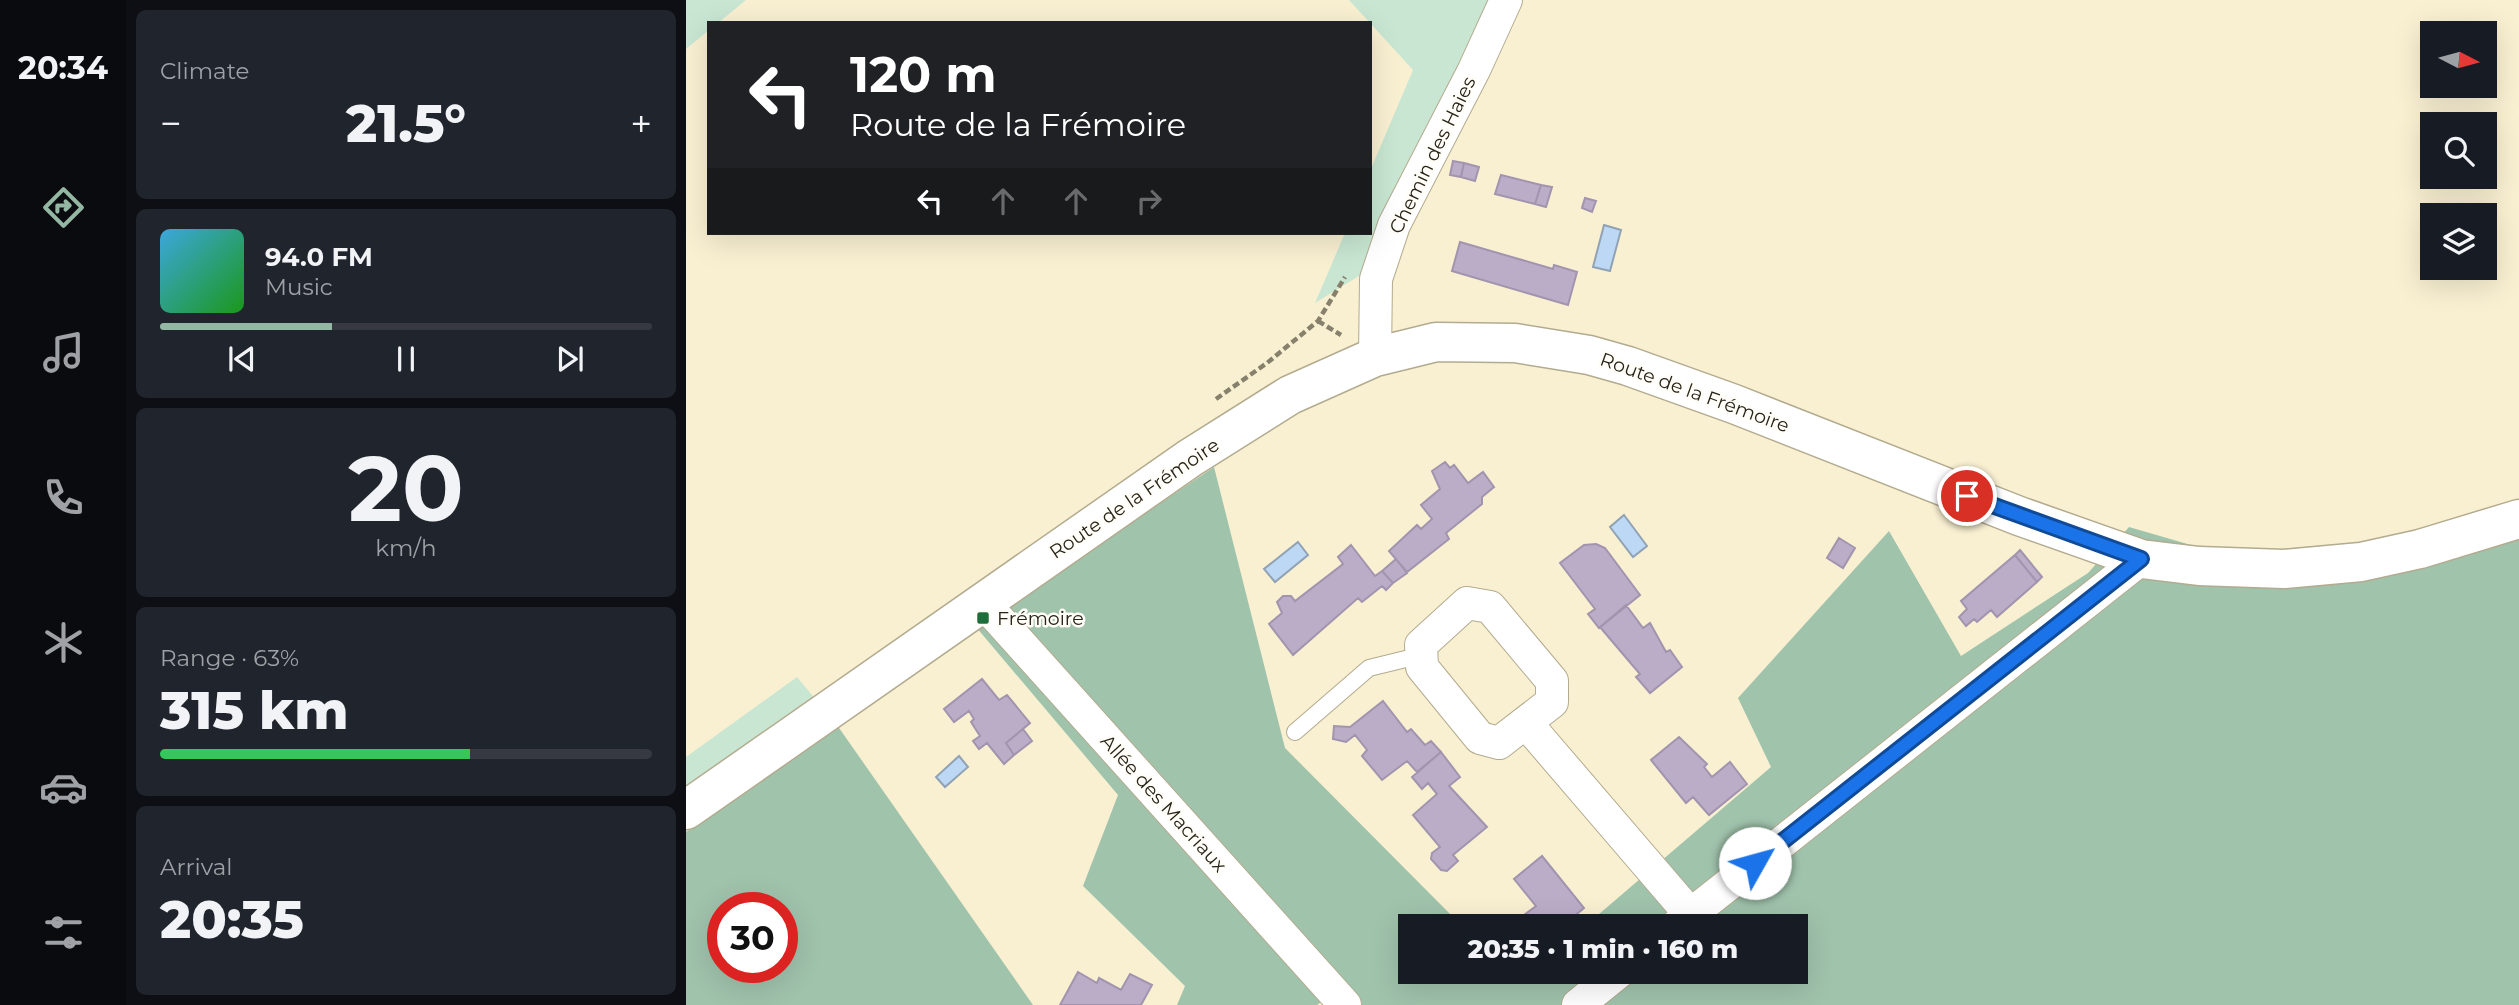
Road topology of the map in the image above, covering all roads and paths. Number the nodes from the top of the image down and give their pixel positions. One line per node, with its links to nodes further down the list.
1 (1506, 0): 3 (street, Chemin des Haies)
2 (1349, 267): 4 (path)
3 (1375, 357): 6 (street, Route de la Frémoire); 7 (street, Route de la Frémoire)
4 (1210, 403)
5 (2519, 519): 6 (street, Route de la Frémoire)
6 (2141, 559): 13 (street)
7 (983, 602): 11 (street, Route de la Frémoire); 15 (street, Allée des Macriaux)
8 (1422, 655): 9 (street); 9 (street); 10 (lane)
9 (1527, 724): 12 (street)
10 (1295, 732)
11 (686, 810)
12 (1678, 914)
13 (1691, 914)
14 (1604, 984): 16 (street)
15 (1345, 1005)
16 (1578, 1005)

